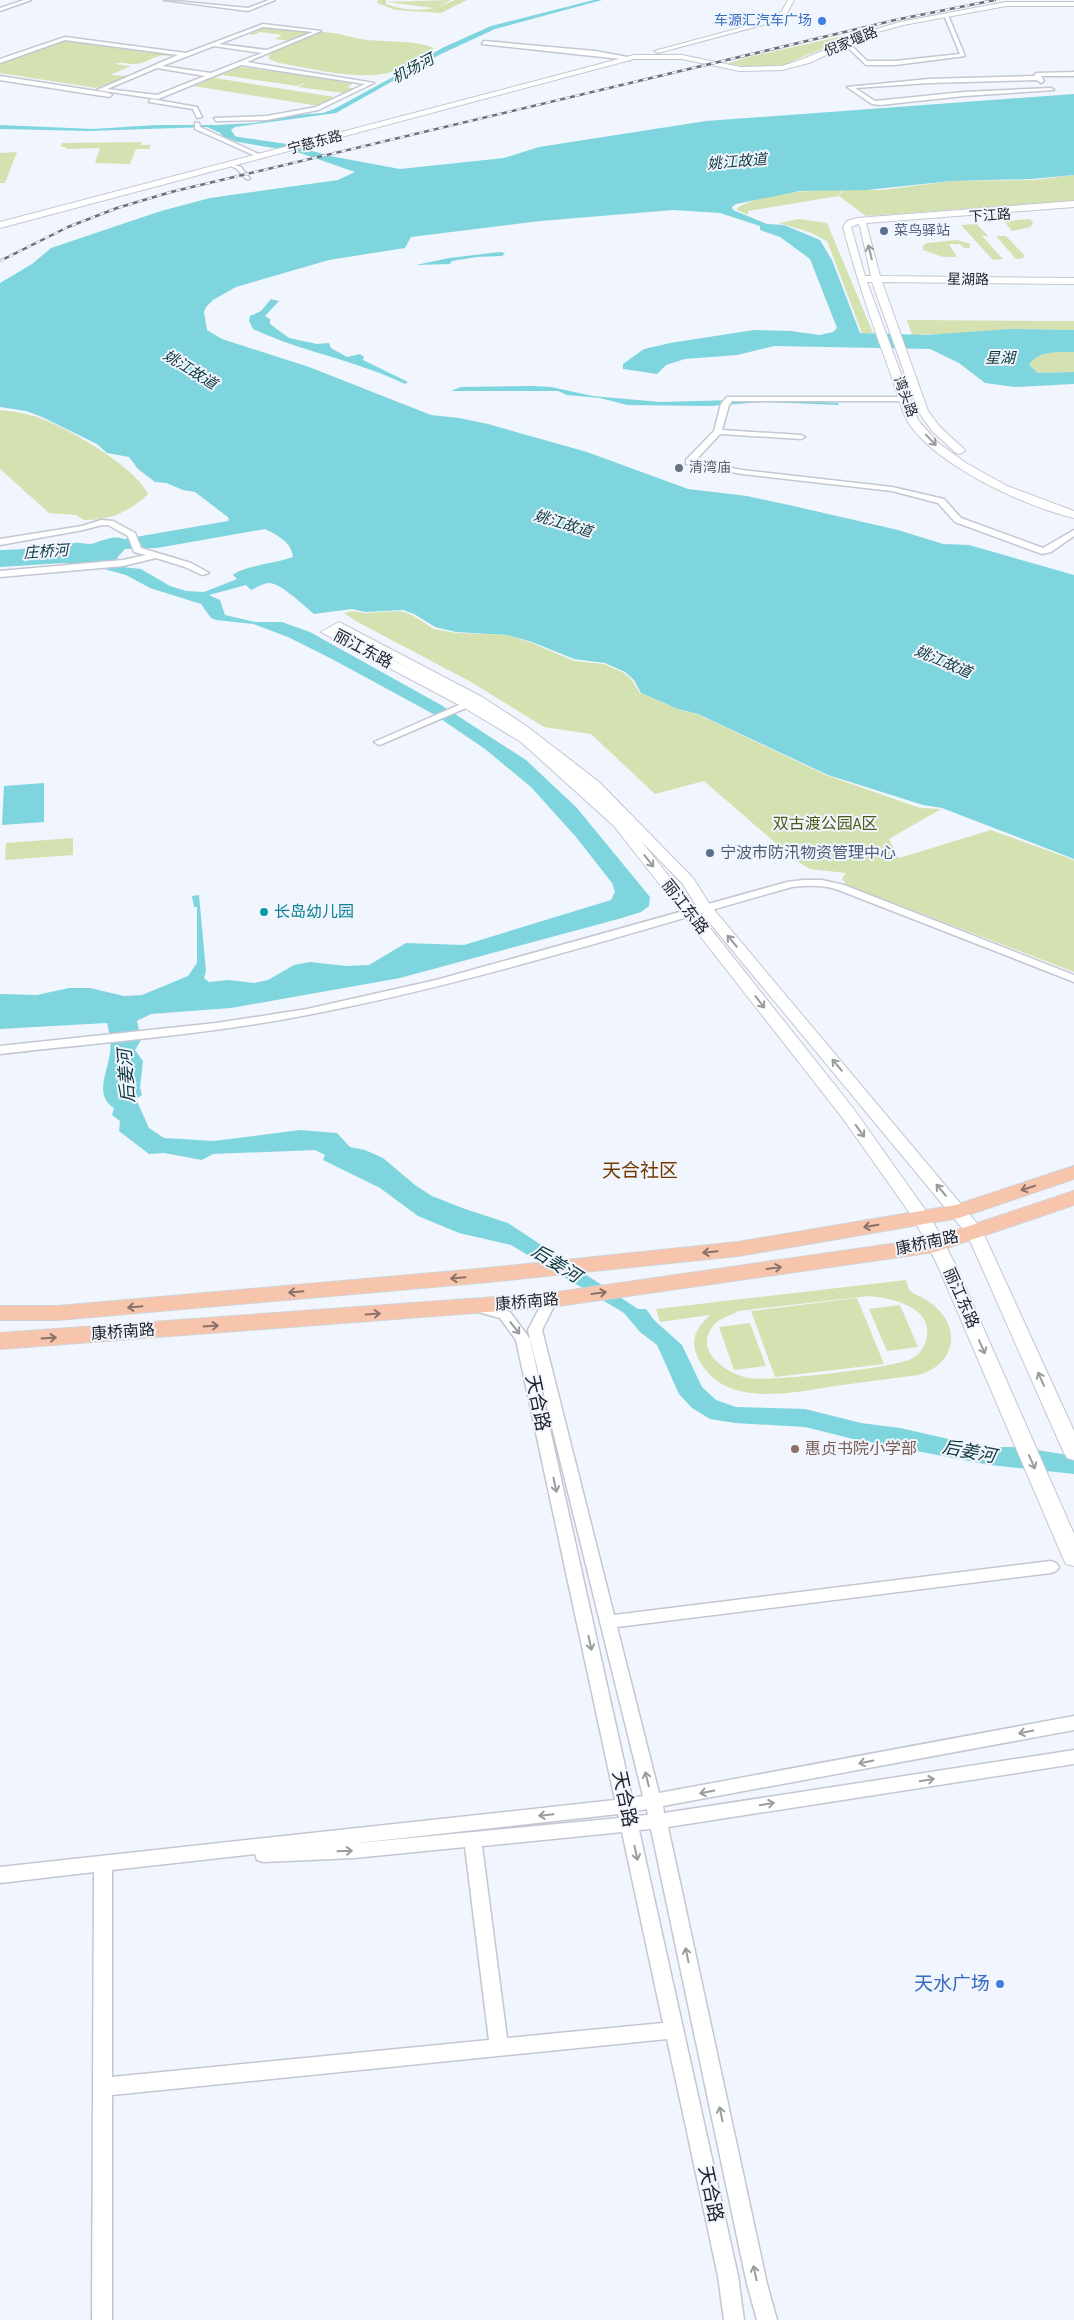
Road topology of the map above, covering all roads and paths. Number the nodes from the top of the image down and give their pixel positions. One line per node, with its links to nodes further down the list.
1 (29, 0): 9 (street)
2 (166, 0): 3 (street)
3 (273, 0)
4 (791, 0): 14 (main road)
5 (1050, 0): 6 (main road)
6 (1029, 2): 7 (main road, 倪家堰路); 10 (main road, 倪家堰路)
7 (1064, 2): 8 (main road, 倪家堰路)
8 (1074, 4)
9 (0, 10)
10 (946, 15): 11 (main road, 倪家堰路); 11 (street)
11 (845, 42): 18 (main road, 倪家堰路)
12 (484, 43): 17 (street)
13 (214, 44): 15 (street); 15 (street); 16 (street)
14 (679, 45): 17 (main road); 18 (main road)
15 (268, 52): 20 (street)
16 (183, 55): 19 (street); 21 (street)
17 (632, 58): 18 (main road, 倪家堰路); 29 (main road, 宁慈东路)
18 (692, 59)
19 (0, 61)
20 (240, 63): 23 (street); 27 (street)
21 (157, 67): 23 (street); 23 (street)
22 (1074, 74): 25 (street)
23 (212, 75)
24 (0, 78): 26 (street)
25 (1038, 78): 25 (street)
26 (198, 117)
27 (216, 118)
28 (197, 126): 29 (street)
29 (262, 157): 30 (main road, 宁慈东路)
30 (233, 165): 31 (street); 35 (main road, 宁慈东路)
31 (248, 178)
32 (1074, 204): 34 (main road, 下江路)
33 (1074, 210): 34 (main road, 下江路)
34 (863, 223): 36 (main road, 下江路); 39 (main road, 湾头路, one-way to 34)
35 (0, 225)
36 (849, 225): 38 (main road, 湾头路)
37 (1074, 281): 40 (main road, 星湖路)
38 (863, 282): 39 (main road, 星湖路); 42 (main road, 湾头路)
39 (877, 282): 40 (main road, 星湖路); 45 (main road, 湾头路)
40 (915, 282): 41 (main road, 星湖路)
41 (1074, 287)
42 (905, 399): 43 (street); 46 (main road, 湾头路, one-way to 46)
43 (718, 432): 44 (street); 47 (street)
44 (801, 437)
45 (1074, 508)
46 (1074, 515)
47 (1074, 532)
48 (0, 542): 49 (street)
49 (154, 556): 50 (street); 51 (street)
50 (205, 572)
51 (0, 574)
52 (471, 702): 52 (main road, 丽江东路); 53 (street); 54 (main road, 丽江东路)
53 (379, 742)
54 (696, 909): 55 (street); 56 (street); 59 (main road, 丽江东路, one-way to 54); 60 (main road, 丽江东路, one-way to 60)
55 (1074, 979)
56 (0, 1050)
57 (1074, 1172): 59 (main road, 康桥南路, one-way to 59)
58 (1074, 1198): 61 (main road, 康桥南路)
59 (959, 1210): 60 (main road, 康桥南路); 61 (main road, 丽江东路)
60 (922, 1218): 62 (main road, 丽江东路); 65 (main road, 康桥南路, one-way to 65)
61 (975, 1232): 62 (main road, 康桥南路); 67 (main road, 丽江东路, one-way to 61)
62 (935, 1245): 63 (main road, 康桥南路, one-way to 62); 68 (main road, 丽江东路, one-way to 68)
63 (550, 1300): 64 (main road, 康桥南路); 70 (street, 天合路)
64 (474, 1306): 66 (main road, 康桥南路, one-way to 64); 74 (street, 天合路, one-way to 74)
65 (0, 1313)
66 (0, 1341)
67 (1074, 1453)
68 (1074, 1558)
69 (1051, 1567): 70 (street)
70 (608, 1622): 73 (street, 天合路, one-way to 70)
71 (1074, 1723): 73 (street, one-way to 73)
72 (1074, 1757): 75 (street, one-way to 72)
73 (652, 1802): 74 (street); 75 (street, 天合路)
74 (625, 1806): 76 (street, 天合路); 78 (street, one-way to 78)
75 (658, 1820): 76 (street); 86 (street, 天合路, one-way to 75)
76 (629, 1823): 77 (street); 81 (street, 天合路, one-way to 81)
77 (473, 1839): 78 (street, one-way to 77); 82 (street)
78 (156, 1859): 79 (street)
79 (103, 1864): 80 (street); 83 (street)
80 (0, 1875)
81 (674, 2030): 82 (street); 85 (street, 天合路)
82 (499, 2047): 83 (street)
83 (102, 2087): 84 (street)
84 (102, 2320)
85 (734, 2320)
86 (767, 2320)

